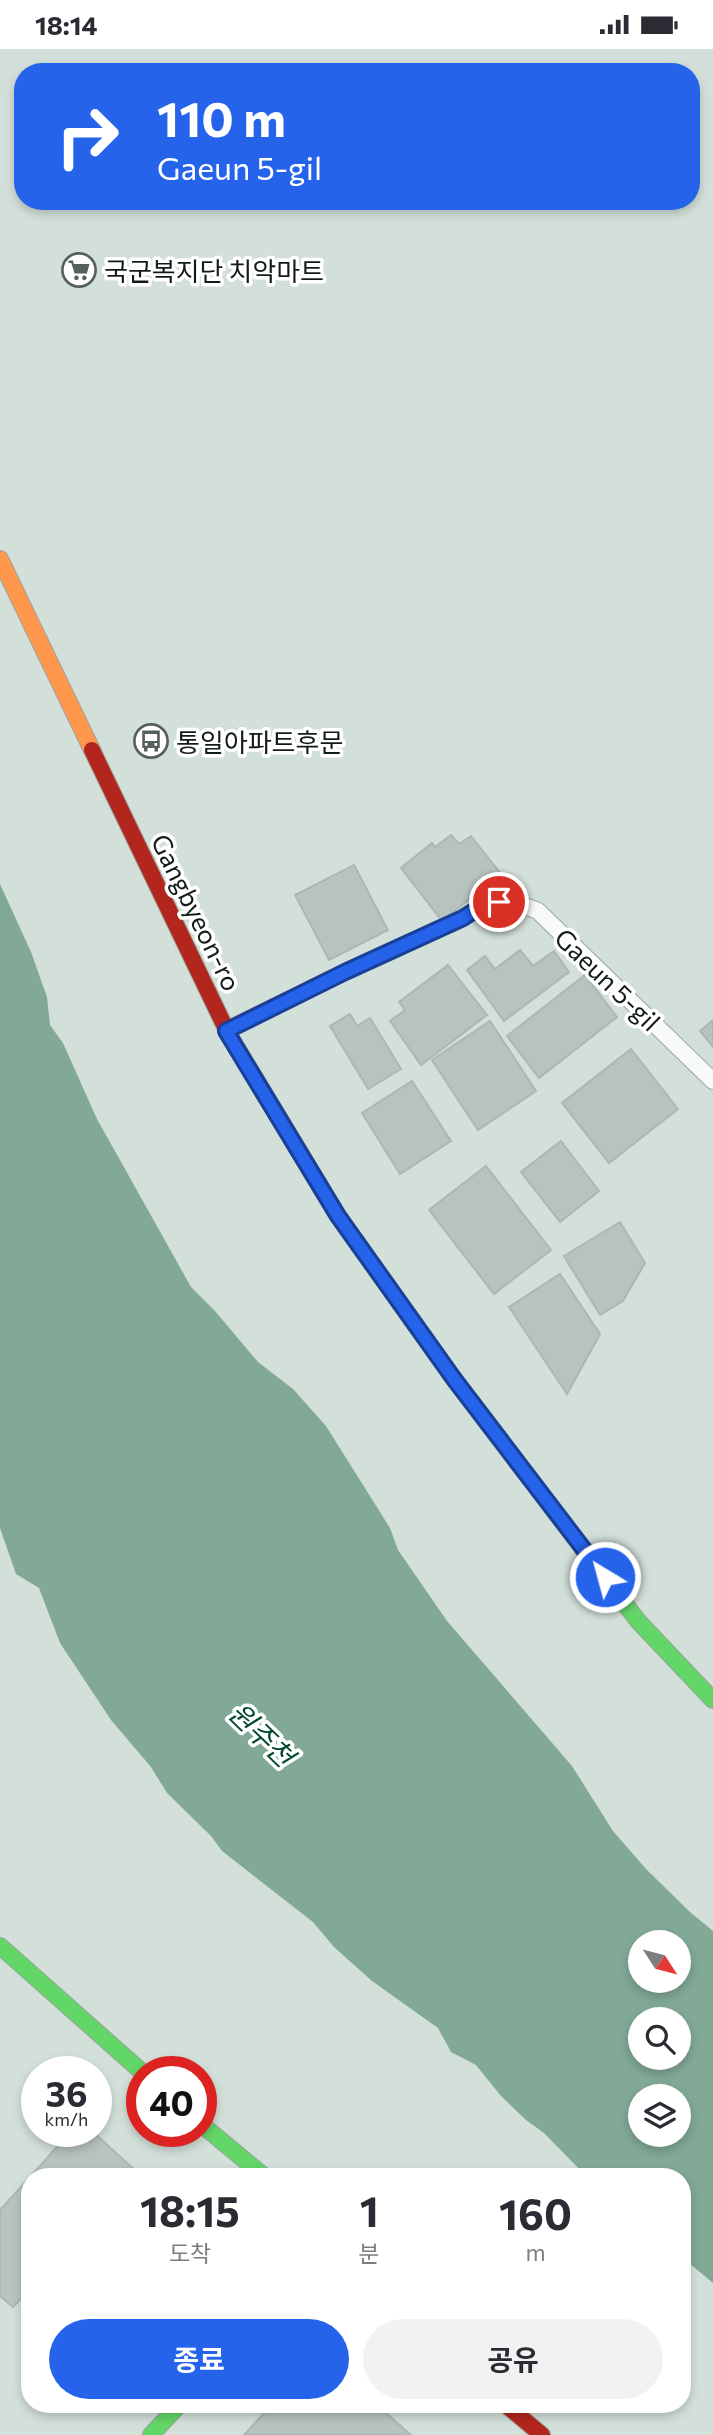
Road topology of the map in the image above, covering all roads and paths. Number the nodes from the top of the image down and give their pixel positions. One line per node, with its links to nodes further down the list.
1 (0, 559): 2 (street, Gangbyeon-ro)
2 (226, 1031): 3 (lane, Gaeun 5-gil); 4 (street, Gangbyeon-ro)
3 (713, 1081)
4 (713, 1700)
5 (0, 1946): 6 (street)
6 (126, 2058)
7 (217, 2137): 10 (street)
8 (205, 2147): 9 (street)
9 (209, 2154)
10 (254, 2168)
11 (172, 2413): 13 (street)
12 (516, 2413): 14 (street)
13 (151, 2435)
14 (542, 2435)

